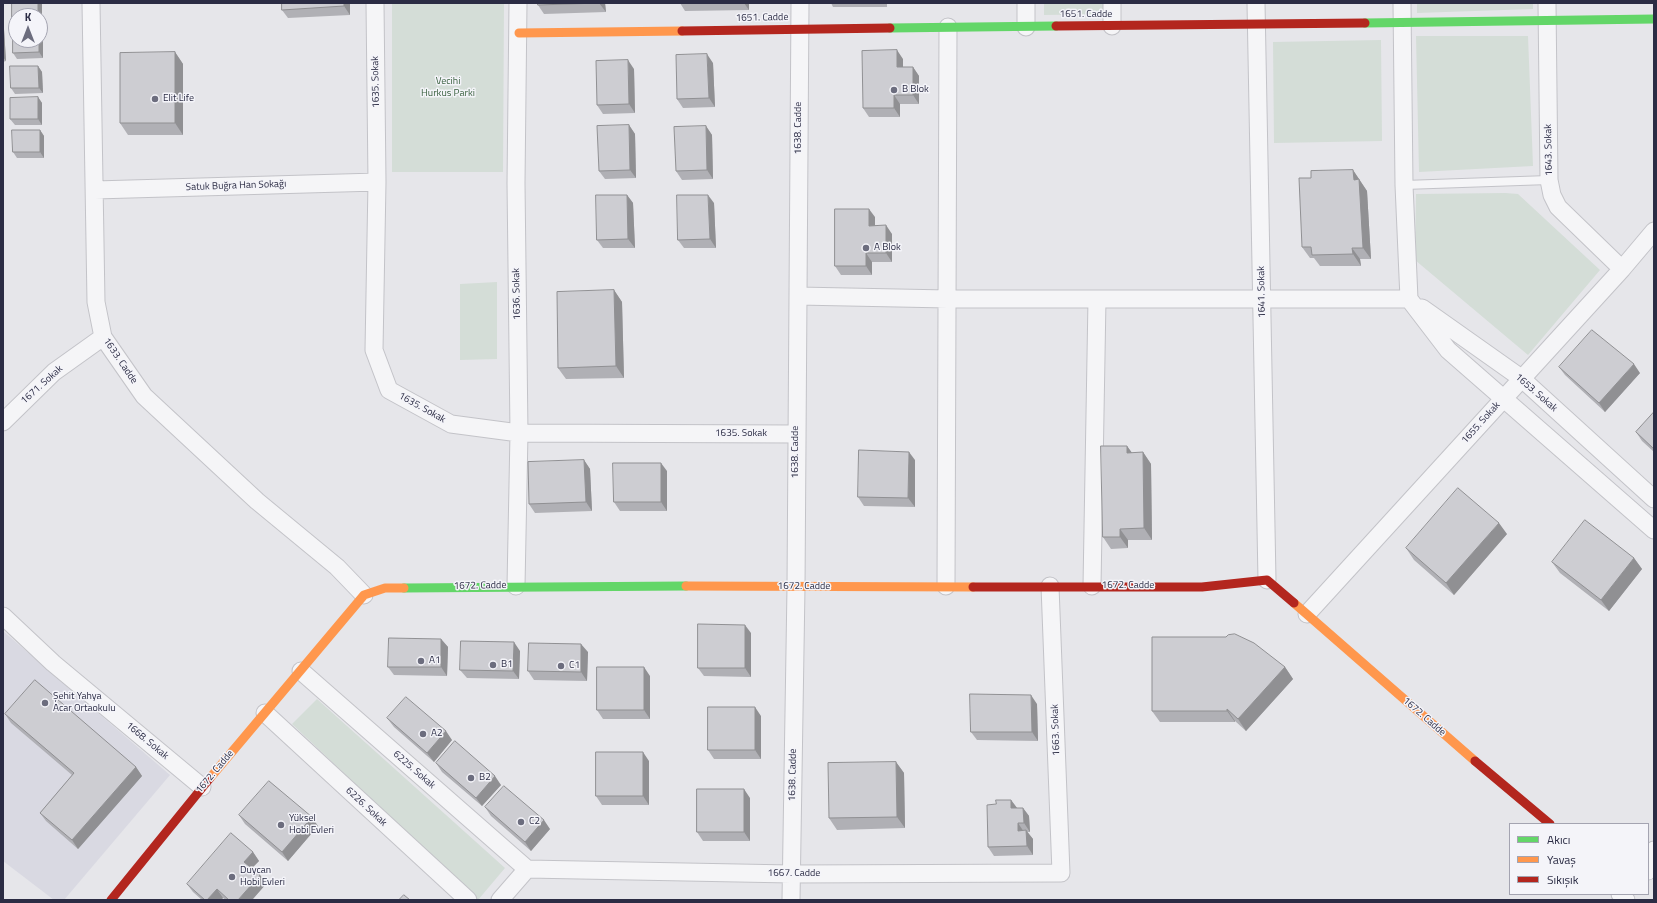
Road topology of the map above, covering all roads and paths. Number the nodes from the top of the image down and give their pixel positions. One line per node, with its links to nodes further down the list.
1 (91, 3): 22 (street, 1633. Cadde)
2 (375, 3): 20 (street, 1635. Sokak)
3 (518, 3): 18 (street, 1636. Sokak)
4 (800, 3): 17 (street, 1638. Cadde)
5 (1026, 3): 16 (street)
6 (1112, 3): 14 (street)
7 (1256, 3): 13 (street, 1641. Sokak)
8 (1402, 3): 12 (street)
9 (1547, 3): 11 (street, 1643. Sokak)
10 (1654, 19): 11 (street, 1651. Cadde)
11 (1547, 20): 12 (street, 1651. Cadde); 19 (street, 1643. Sokak)
12 (1402, 23): 13 (street, 1651. Cadde); 21 (street)
13 (1256, 25): 14 (street, 1651. Cadde); 28 (street, 1641. Sokak)
14 (1112, 26): 16 (street, 1651. Cadde)
15 (948, 27): 16 (street, 1651. Cadde); 17 (street, 1651. Cadde); 26 (street)
16 (1026, 27)
17 (800, 28): 18 (street, 1651. Cadde); 25 (street, 1638. Cadde)
18 (518, 33): 34 (street, 1636. Sokak)
19 (1549, 180): 21 (lane); 24 (street, 1643. Sokak)
20 (377, 182): 22 (street, Satuk Buğra Han Sokağı); 34 (street, 1635. Sokak)
21 (1404, 185): 29 (street)
22 (95, 190): 30 (street, 1633. Cadde)
23 (1654, 231): 24 (street, 1655. Sokak)
24 (1622, 269): 31 (street, 1655. Sokak)
25 (798, 296): 26 (street); 35 (street, 1638. Cadde)
26 (948, 299): 27 (street); 40 (street)
27 (1097, 299): 28 (street); 42 (street)
28 (1262, 299): 29 (street); 38 (street, 1641. Sokak)
29 (1409, 299): 31 (street, 1653. Sokak); 32 (street)
30 (103, 337): 33 (street, 1671. Sokak); 44 (street, 1633. Cadde)
31 (1521, 378): 32 (street, 1655. Sokak); 36 (street, 1653. Sokak)
32 (1504, 398): 37 (street); 45 (street, 1655. Sokak)
33 (3, 422)
34 (519, 434): 35 (street, 1635. Sokak); 39 (street, 1636. Sokak)
35 (796, 434): 43 (street, 1638. Cadde)
36 (1654, 499)
37 (1654, 530)
38 (1267, 580): 42 (street, 1672. Cadde); 45 (street, 1672. Cadde)
39 (516, 586): 43 (street, 1672. Cadde); 44 (street, 1672. Cadde)
40 (946, 586): 41 (street, 1672. Cadde); 43 (street, 1672. Cadde)
41 (1050, 586): 42 (street, 1672. Cadde); 54 (street, 1663. Sokak)
42 (1092, 586)
43 (796, 587): 55 (street, 1638. Cadde)
44 (364, 595): 47 (street, 1672. Cadde)
45 (1307, 614): 50 (street, 1672. Cadde)
46 (3, 616): 49 (street, 1668. Sokak)
47 (301, 670): 48 (street, 1672. Cadde); 52 (street, 6225. Sokak)
48 (265, 713): 49 (street, 1672. Cadde); 57 (street, 6226. Sokak)
49 (202, 787): 56 (street, 1672. Cadde)
50 (1549, 823)
51 (1654, 850): 53 (street)
52 (527, 868): 55 (street, 1667. Cadde); 58 (street)
53 (1651, 869)
54 (1061, 873): 55 (street, 1667. Cadde)
55 (791, 874): 59 (street, 1638. Cadde)
56 (111, 900)
57 (468, 900)
58 (500, 900)
59 (791, 900)

